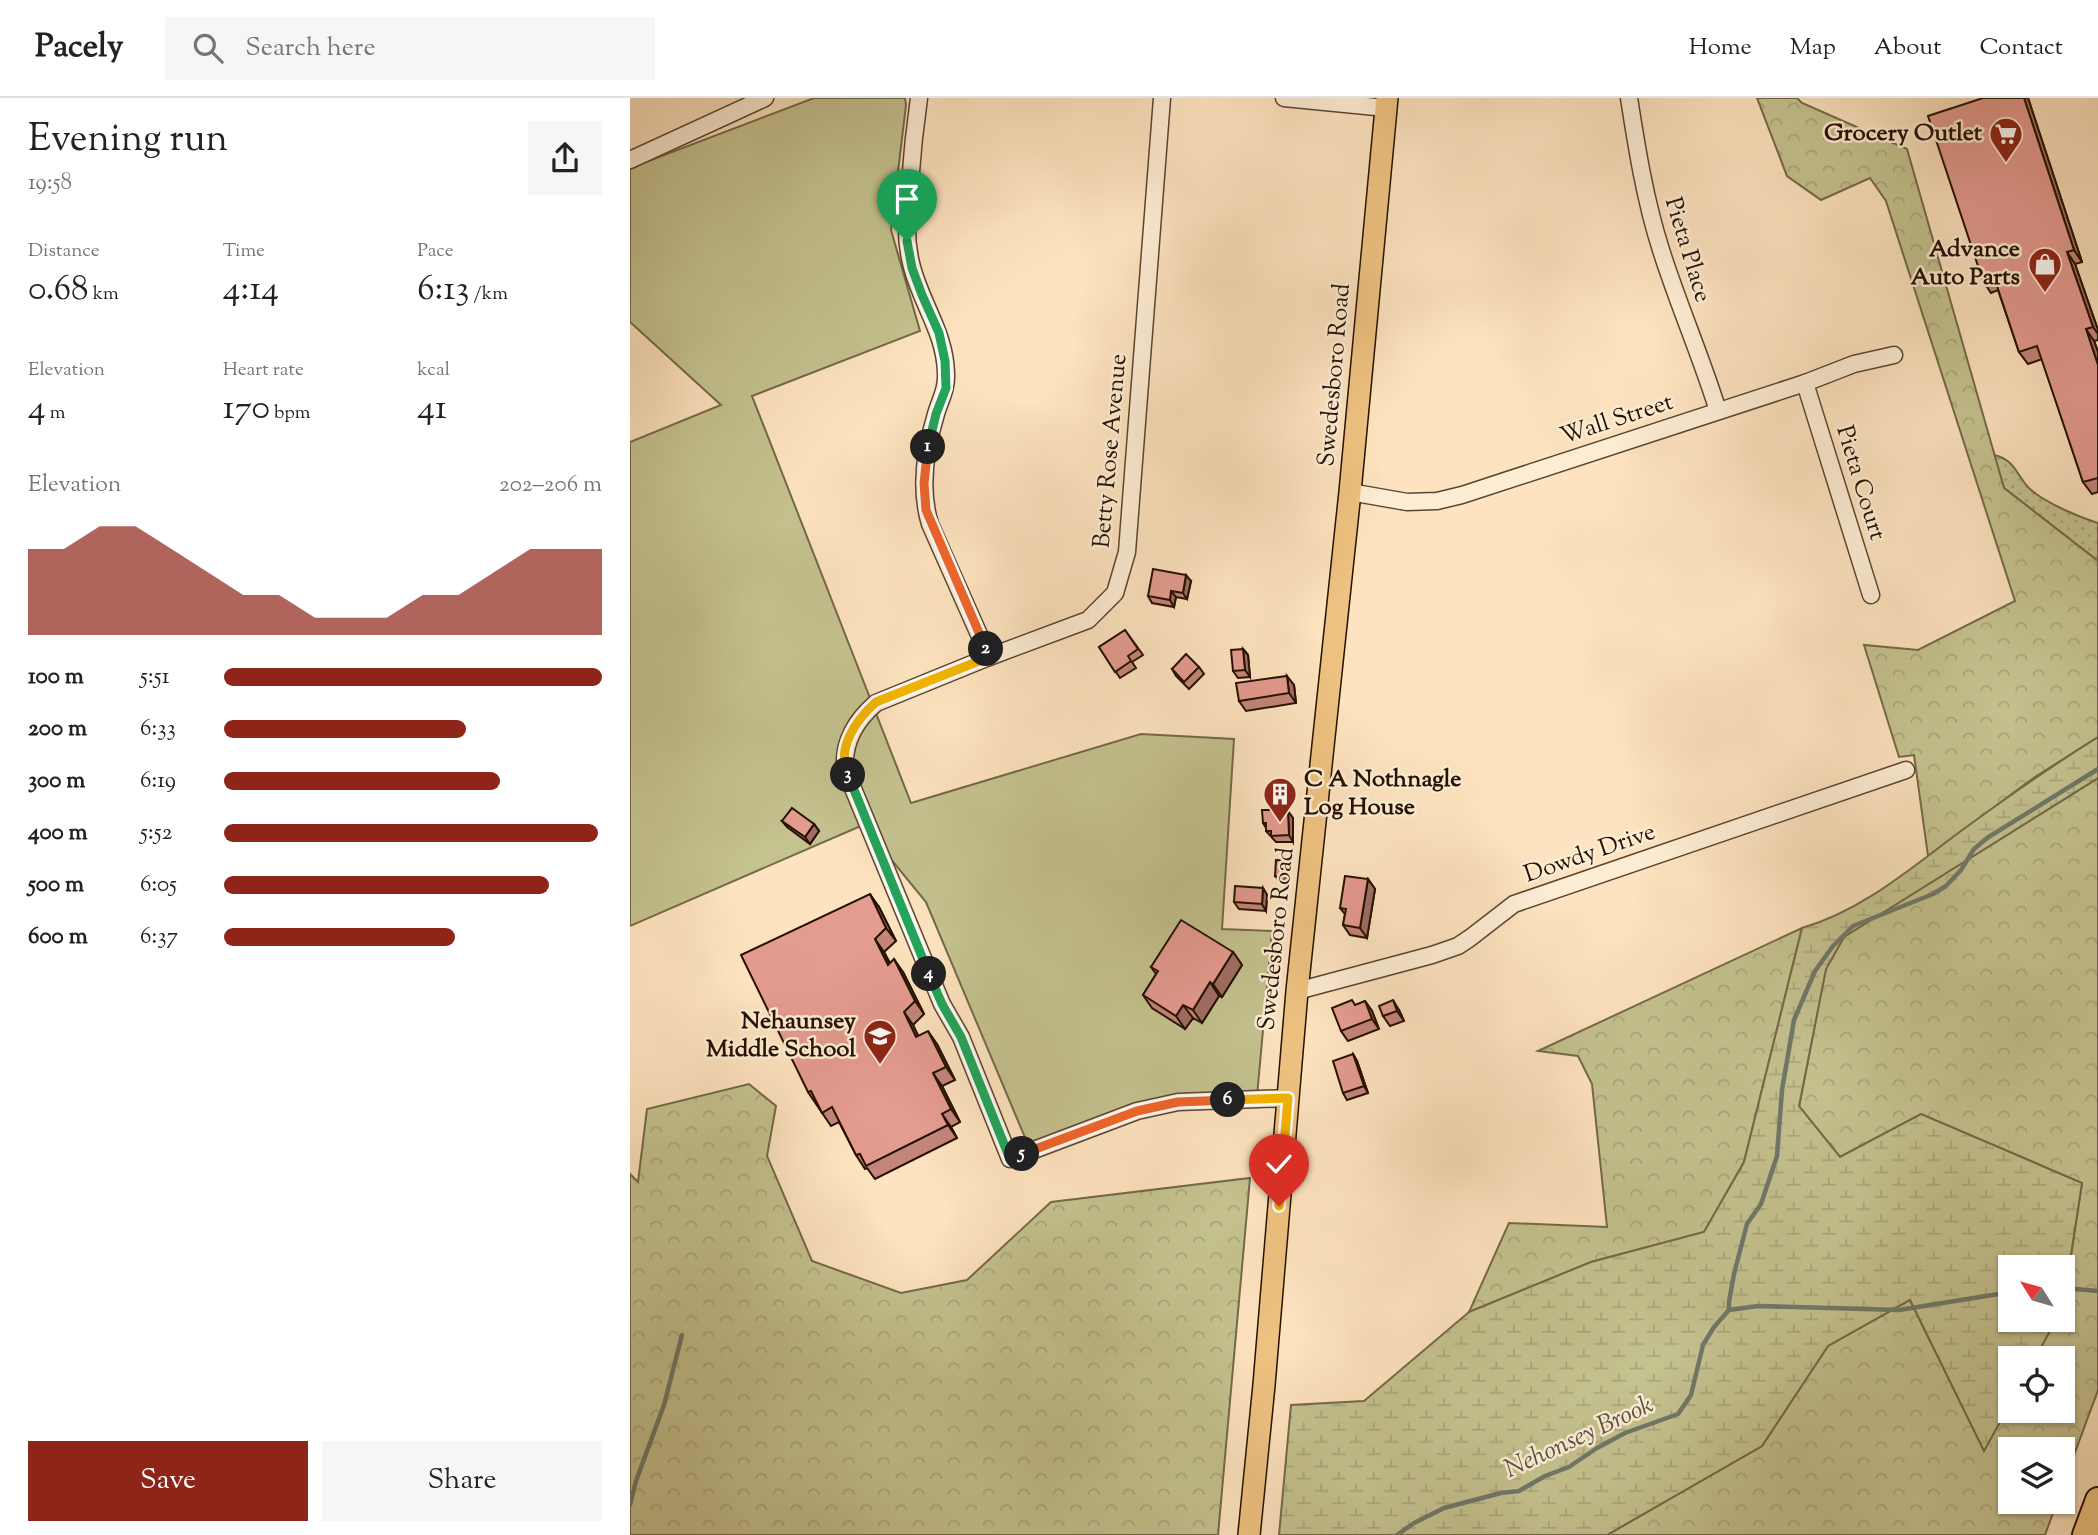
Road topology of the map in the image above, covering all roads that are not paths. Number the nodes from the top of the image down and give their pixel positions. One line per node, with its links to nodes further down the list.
1 (765, 98): 7 (street)
2 (919, 98): 13 (street)
3 (1162, 98): 13 (street, Betty Rose Avenue)
4 (1284, 98): 6 (street)
5 (1629, 98): 10 (street, Pieta Place)
6 (1387, 103): 11 (main road, Swedesboro Road)
7 (630, 160)
8 (1894, 355): 9 (street, Wall Street)
9 (1805, 383): 10 (street, Wall Street); 12 (street, Pieta Court)
10 (1718, 411): 11 (street, Wall Street)
11 (1350, 492): 15 (main road, Swedesboro Road)
12 (1871, 595)
13 (989, 657): 16 (street, Betty Rose Avenue)
14 (1906, 770): 15 (street, Dowdy Drive)
15 (1297, 991): 16 (main road, Swedesboro Road)
16 (1288, 1098): 18 (main road, Swedesboro Road)
17 (2098, 1500): 19 (highway)
18 (1249, 1535)
19 (2085, 1535)

